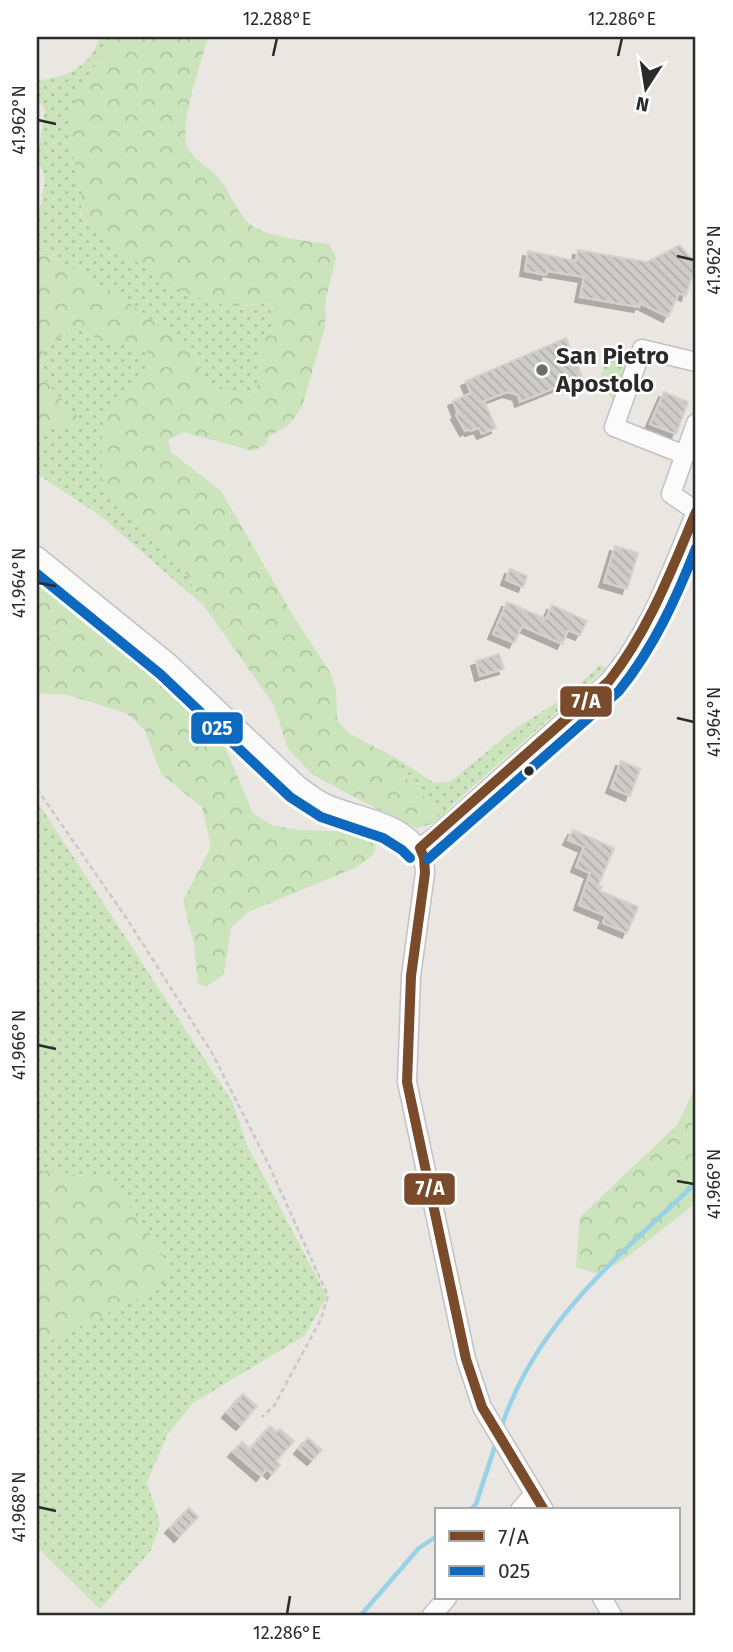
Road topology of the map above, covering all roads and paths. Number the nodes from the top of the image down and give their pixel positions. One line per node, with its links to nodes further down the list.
1 (696, 362): 3 (street)
2 (696, 423): 3 (street)
3 (685, 455): 4 (street)
4 (696, 511): 7 (street)
5 (37, 556): 7 (street)
6 (37, 789): 8 (path)
7 (420, 848): 9 (street)
8 (262, 1417)
9 (534, 1494): 10 (street); 11 (street)
10 (522, 1508)
11 (543, 1508)
12 (445, 1600): 14 (street)
13 (602, 1600): 15 (street)
14 (432, 1615)
15 (612, 1615)

